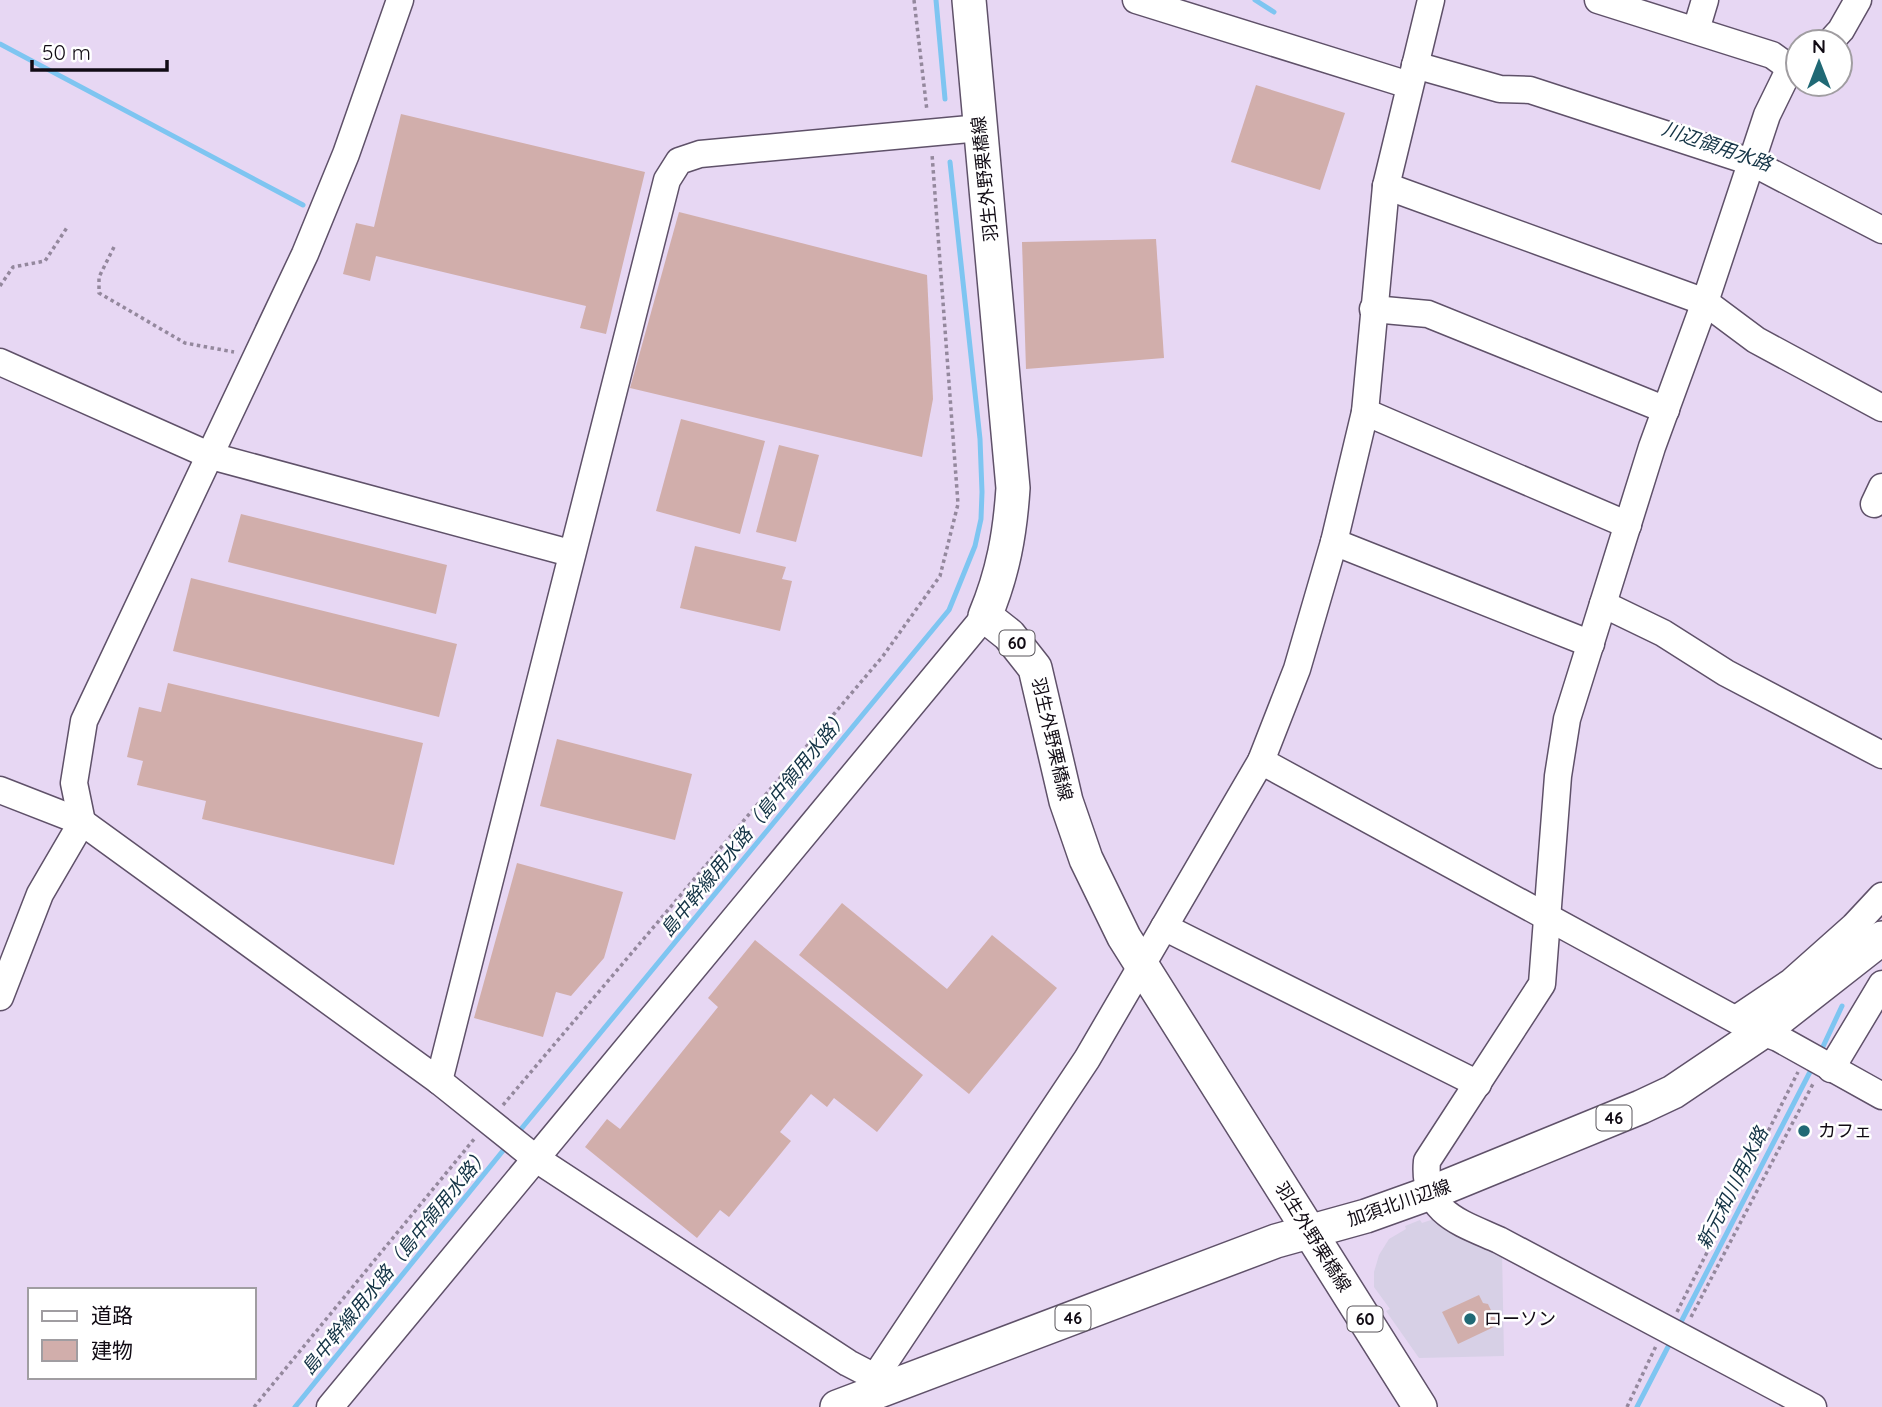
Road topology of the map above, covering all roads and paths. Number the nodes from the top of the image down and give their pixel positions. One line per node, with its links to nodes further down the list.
1 (400, 0): 25 (street)
2 (915, 0): 16 (path)
3 (969, 0): 15 (main road, 羽生外野栗橋線 / 60)
4 (1136, 0): 13 (street)
5 (1432, 0): 13 (street)
6 (1598, 0): 9 (street)
7 (1705, 0): 11 (street)
8 (1858, 0): 10 (street)
9 (1650, 8): 11 (street)
10 (1842, 28)
11 (1696, 30): 12 (street)
12 (1784, 61)
13 (1412, 75): 17 (street); 18 (street)
14 (1784, 84): 17 (street)
15 (979, 128): 16 (street); 35 (main road, 羽生外野栗橋線 / 60)
16 (930, 133): 33 (street); 53 (path)
17 (1749, 169): 20 (street); 23 (street)
18 (1386, 186): 23 (street); 24 (street)
19 (68, 226): 22 (path)
20 (1882, 230)
21 (114, 247): 25 (path)
22 (0, 286)
23 (1705, 302): 27 (street); 28 (street)
24 (1373, 309): 28 (street); 29 (street)
25 (257, 356): 30 (street)
26 (0, 362): 30 (street)
27 (1882, 408)
28 (1666, 410): 31 (street)
29 (1365, 412): 31 (street); 32 (street)
30 (211, 456): 33 (street); 40 (street)
31 (1628, 525): 34 (street)
32 (1334, 542): 36 (street); 38 (street)
33 (570, 553): 50 (street)
34 (1604, 604): 36 (street); 37 (street)
35 (985, 616): 45 (main road, 羽生外野栗橋線 / 60); 54 (street)
36 (1591, 644): 42 (street)
37 (1882, 755)
38 (1261, 761): 42 (street); 43 (street)
39 (0, 790): 40 (street)
40 (82, 822): 47 (street); 50 (street)
41 (1882, 896): 48 (street)
42 (1547, 919): 48 (street); 51 (street)
43 (1164, 926): 45 (street); 51 (street)
44 (1882, 938): 48 (main road, 加須北川辺線 / 46)
45 (1141, 966): 56 (main road, 羽生外野栗橋線 / 60); 58 (street)
46 (1882, 984): 49 (street)
47 (0, 997)
48 (1749, 1026): 49 (street); 55 (main road, 加須北川辺線 / 46)
49 (1820, 1063): 52 (street); 57 (path); 57 (path)
50 (439, 1081): 53 (street)
51 (1478, 1084): 55 (street)
52 (1882, 1096)
53 (489, 1121): 54 (street); 61 (path)
54 (535, 1158): 60 (street); 62 (street)
55 (1433, 1192): 56 (main road, 加須北川辺線 / 46); 57 (street)
56 (1310, 1231): 59 (main road, 加須北川辺線 / 46); 63 (main road, 羽生外野栗橋線 / 60)
57 (1674, 1333): 64 (path); 65 (street)
58 (907, 1334): 59 (street); 60 (street)
59 (931, 1371): 60 (main road, 加須北川辺線 / 46)
60 (862, 1397)
61 (254, 1407)
62 (330, 1407)
63 (1420, 1407)
64 (1628, 1407)
65 (1813, 1407)

